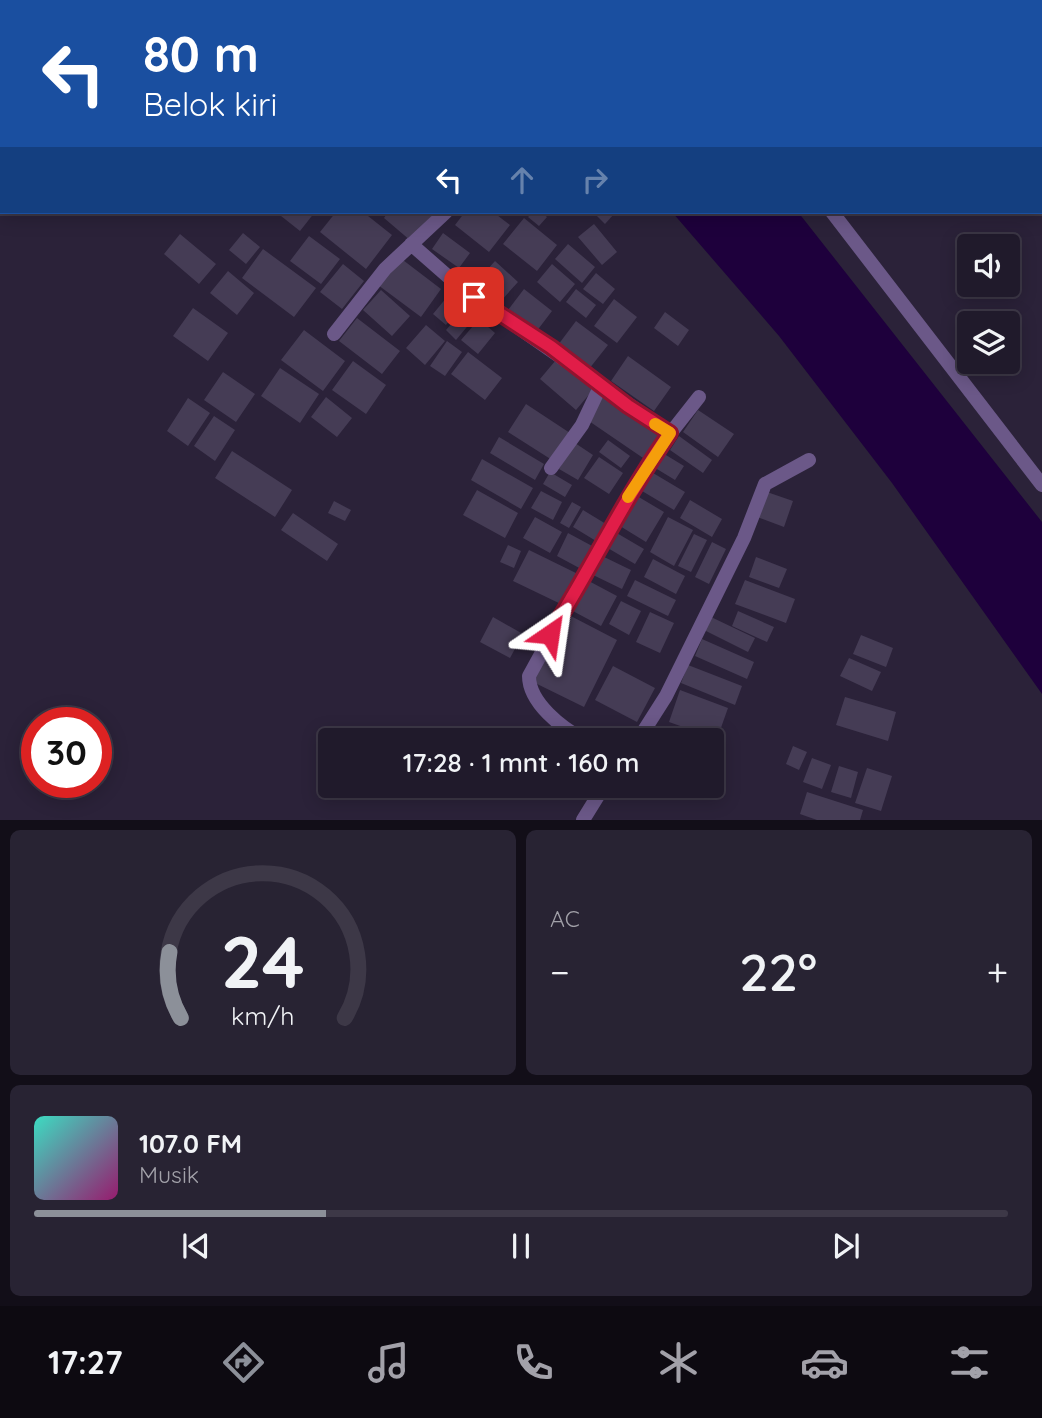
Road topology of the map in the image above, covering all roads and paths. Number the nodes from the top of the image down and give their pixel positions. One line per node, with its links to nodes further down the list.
1 (444, 214): 3 (street)
2 (834, 214): 10 (street)
3 (411, 244): 4 (street); 5 (street)
4 (334, 334)
5 (600, 387): 7 (street); 9 (street)
6 (699, 397): 7 (street)
7 (670, 433): 11 (street)
8 (809, 460): 12 (street)
9 (551, 468)
10 (1042, 485)
11 (565, 728)
12 (646, 728)
13 (597, 798): 14 (street)
14 (583, 820)

